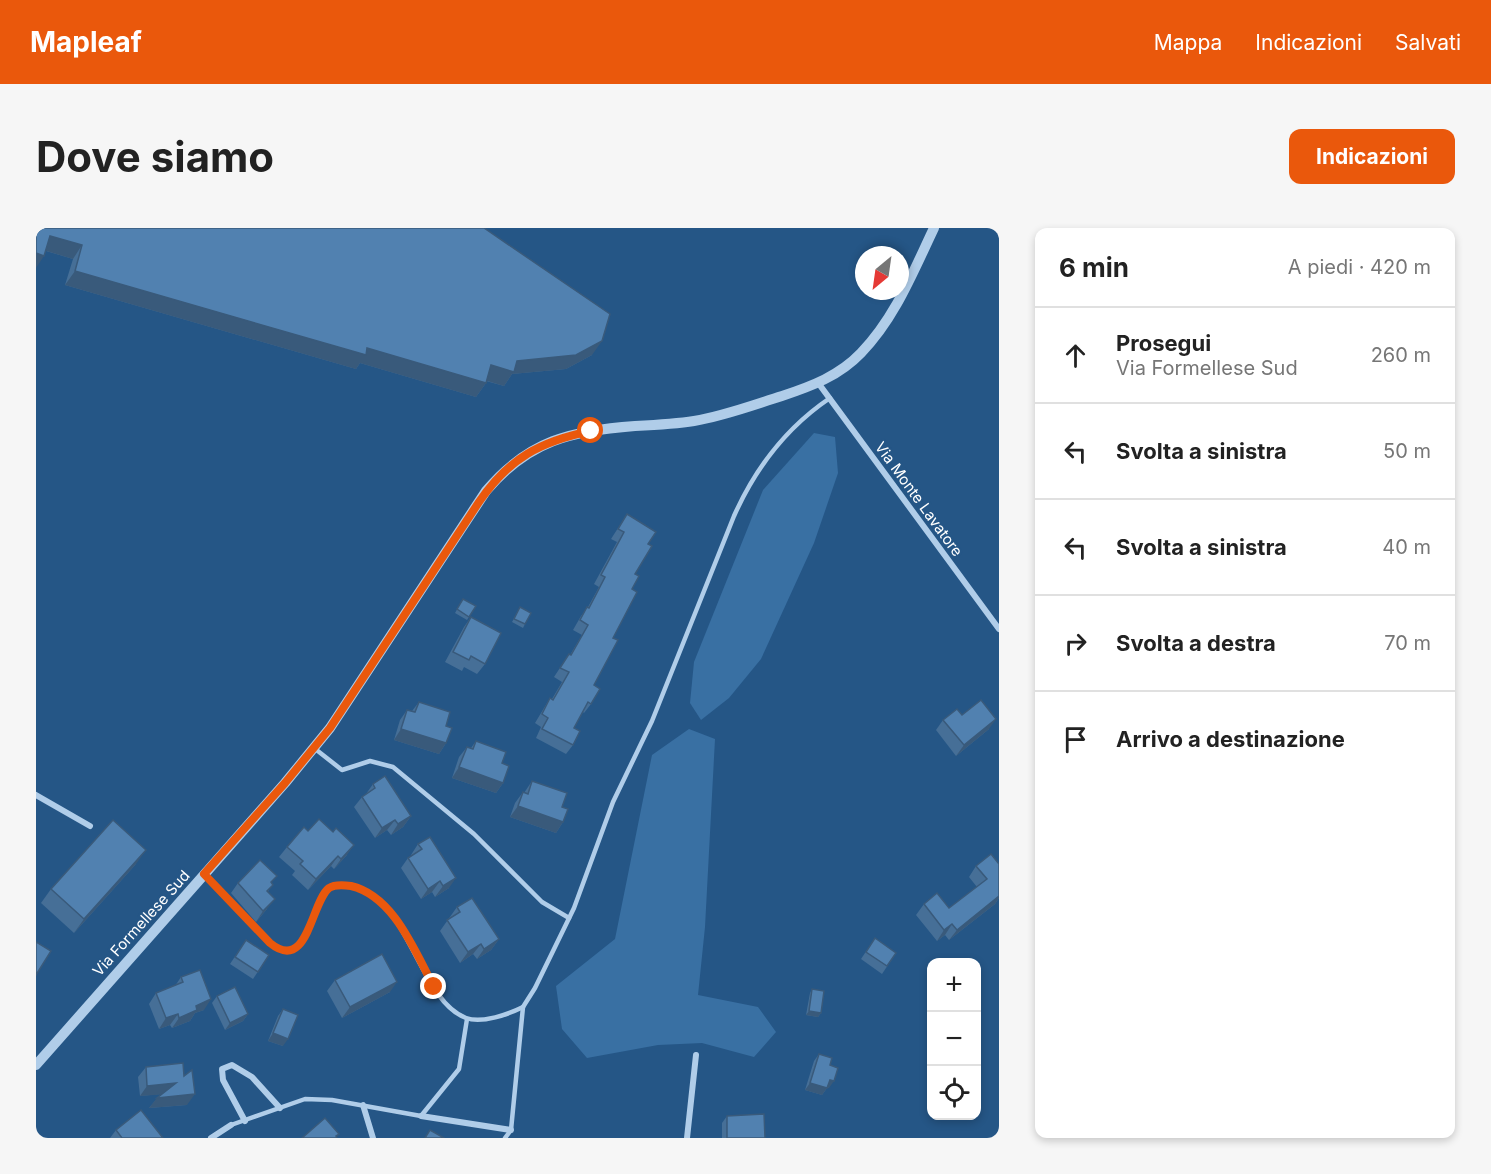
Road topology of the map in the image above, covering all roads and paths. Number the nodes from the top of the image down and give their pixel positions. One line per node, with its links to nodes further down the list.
1 (934, 228): 2 (street, Via Formellese Sud)
2 (819, 384): 3 (street, Via Monte Lavatore); 5 (street, Via Formellese Sud)
3 (830, 398): 4 (street, Via Monte Lavatore); 9 (lane)
4 (999, 629)
5 (314, 748): 8 (street, Via Formellese Sud); 9 (lane)
6 (36, 795): 7 (street)
7 (90, 826)
8 (204, 874): 11 (lane); 13 (street, Via Formellese Sud)
9 (569, 918): 10 (lane)
10 (523, 1007): 11 (lane); 19 (lane)
11 (467, 1019): 16 (lane)
12 (696, 1055): 23 (street)
13 (36, 1065)
14 (363, 1105): 15 (lane); 16 (lane); 21 (street)
15 (280, 1108): 17 (lane); 17 (street)
16 (421, 1116): 19 (street)
17 (245, 1120): 18 (lane)
18 (231, 1125): 20 (street)
19 (511, 1130): 22 (lane)
20 (211, 1138)
21 (373, 1138)
22 (506, 1138)
23 (687, 1138)

